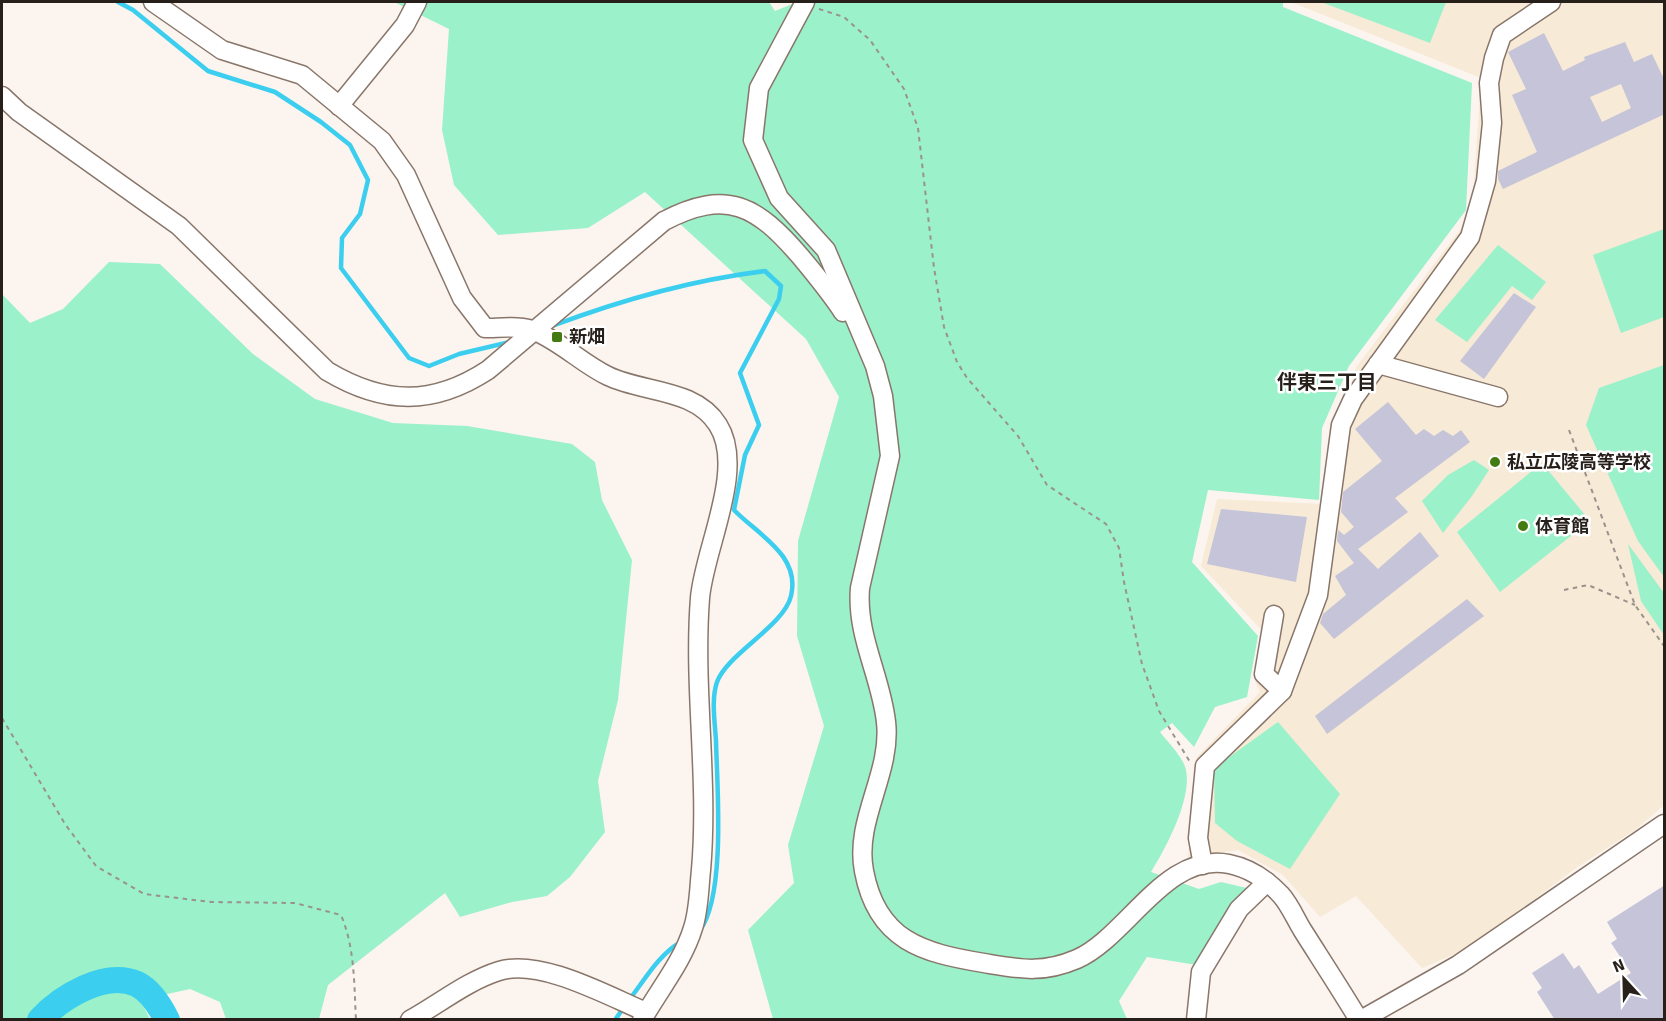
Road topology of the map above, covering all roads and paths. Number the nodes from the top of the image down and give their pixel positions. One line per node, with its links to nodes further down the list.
1 (153, 2): 6 (street)
2 (417, 2): 6 (street)
3 (1551, 2): 9 (street)
4 (805, 3): 8 (street); 18 (path)
5 (2, 96): 7 (street)
6 (339, 106): 7 (street)
7 (533, 330): 8 (street); 22 (street)
8 (862, 341): 20 (street)
9 (1378, 364): 10 (street); 16 (street)
10 (1498, 397)
11 (1569, 430): 13 (path)
12 (1564, 590): 13 (path)
13 (1635, 605): 15 (path)
14 (1274, 615): 16 (street)
15 (1665, 646)
16 (1277, 696): 18 (street)
17 (2, 718): 23 (path)
18 (1204, 787): 20 (street)
19 (1665, 824): 26 (street)
20 (1203, 865): 21 (street)
21 (1267, 882): 25 (street); 26 (street)
22 (644, 1016): 24 (street)
23 (356, 1020)
24 (410, 1020)
25 (1196, 1020)
26 (1360, 1020)

